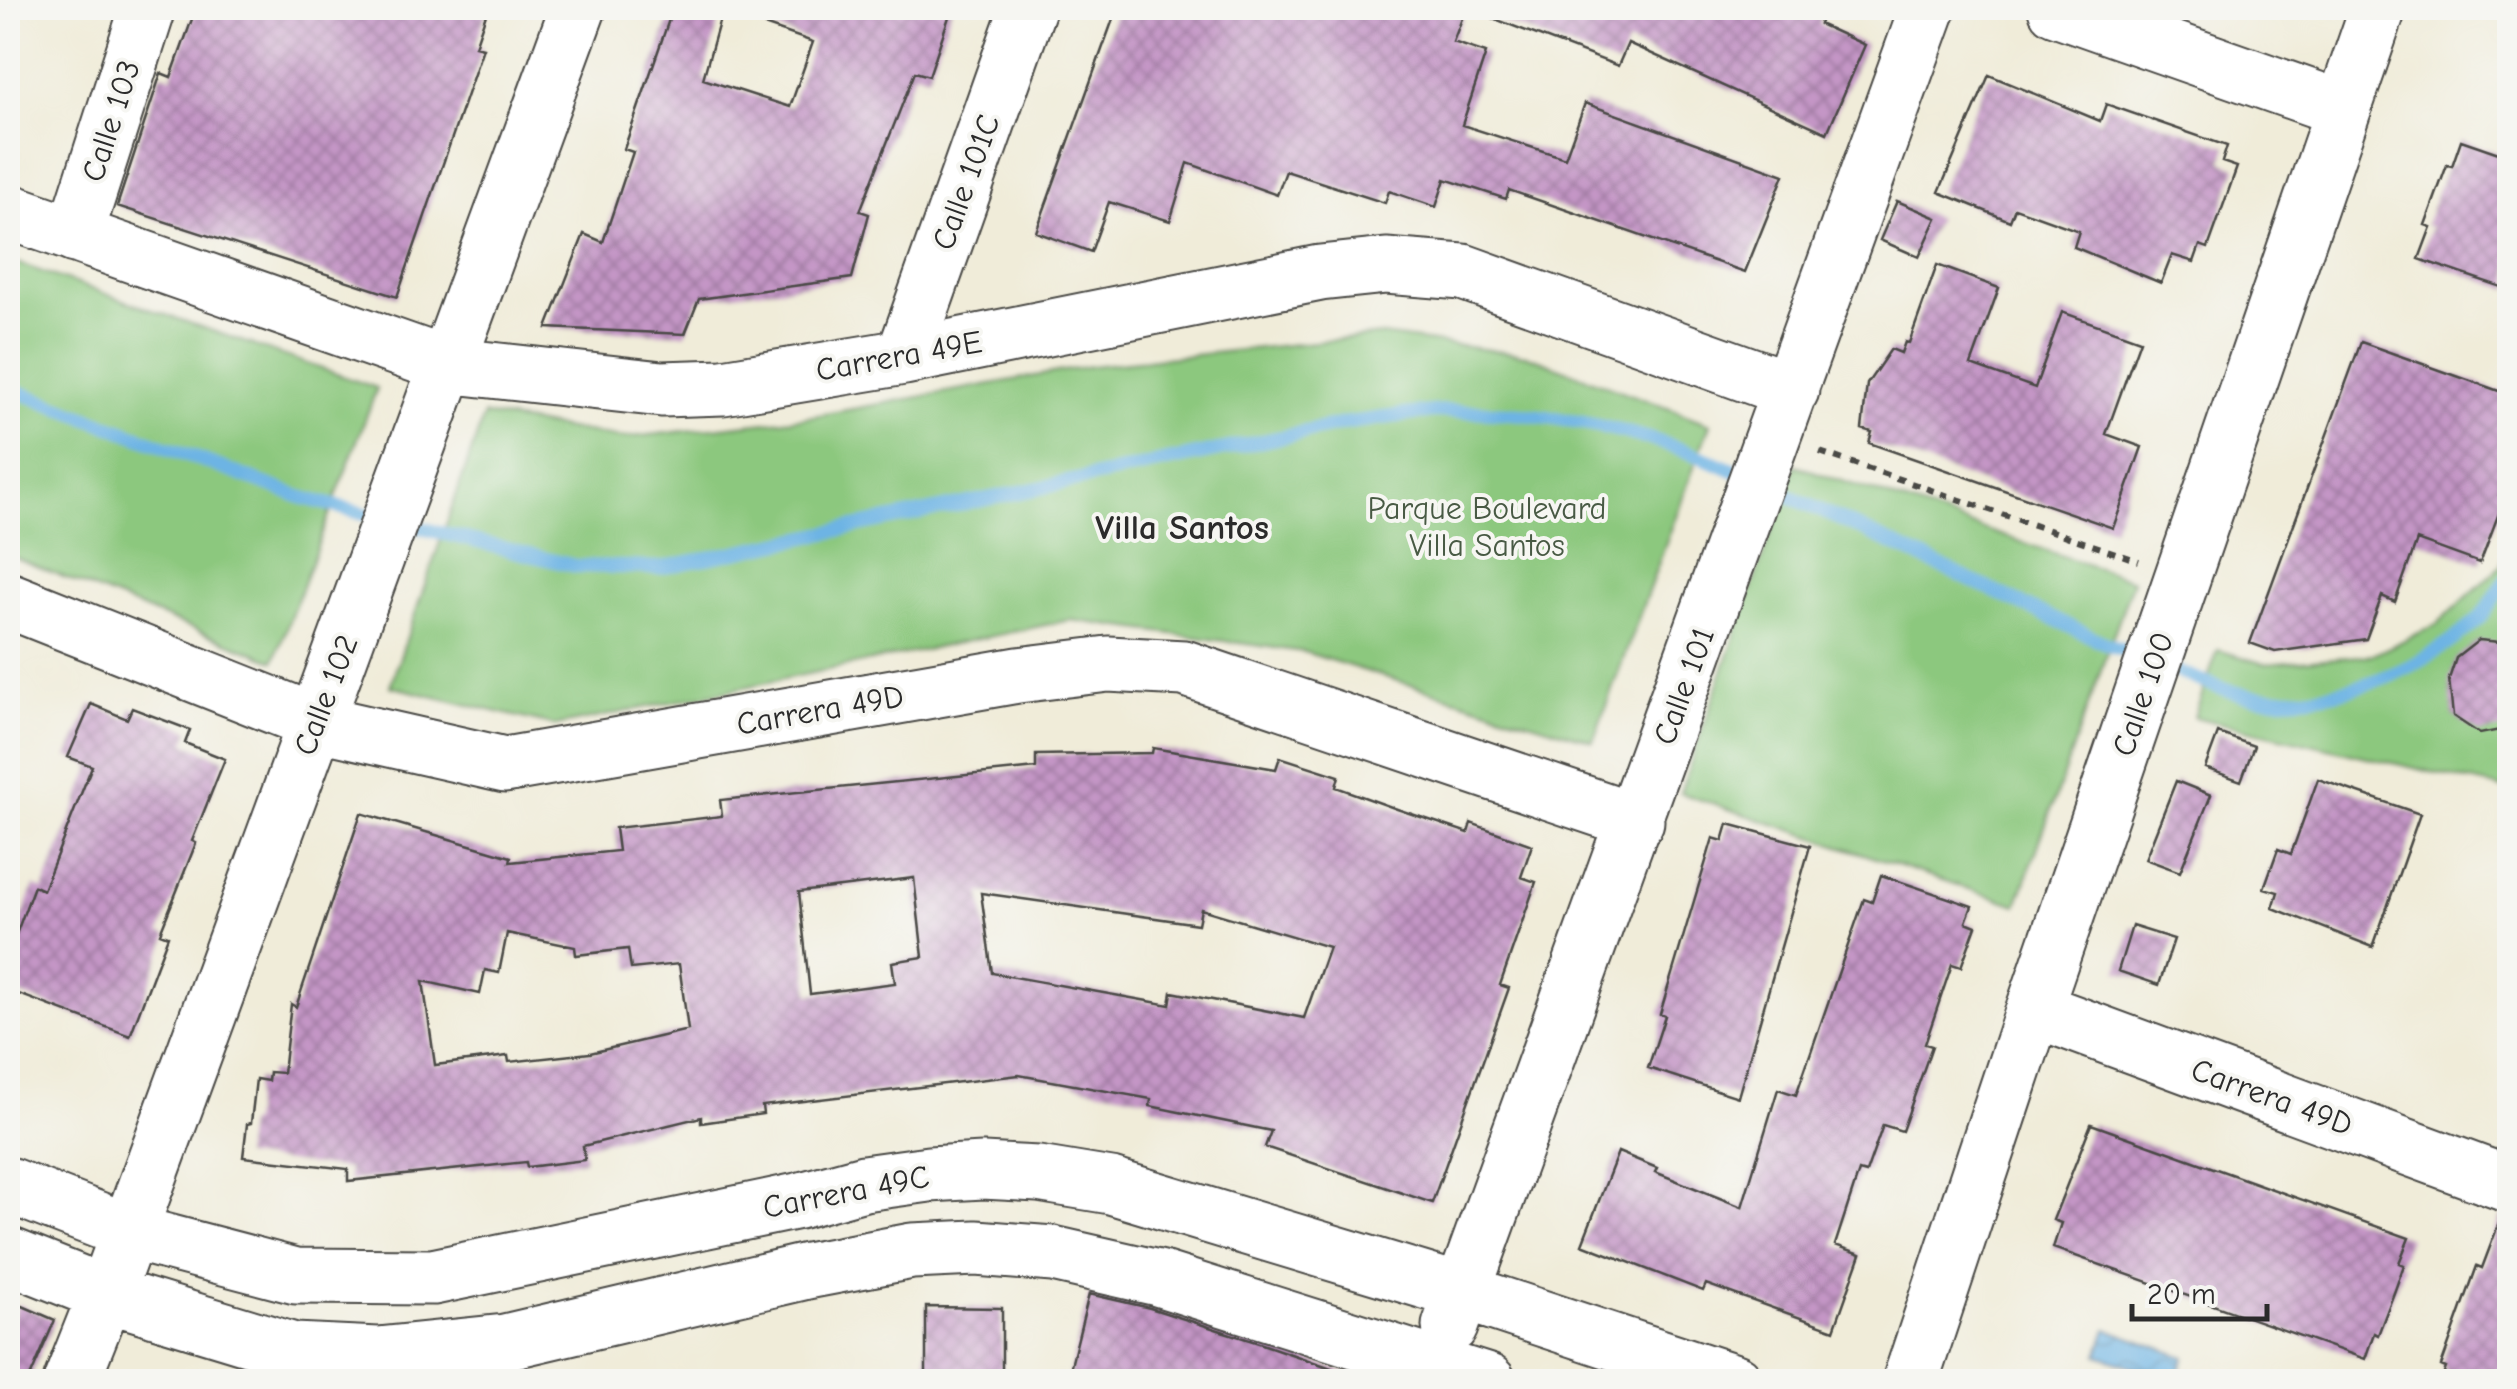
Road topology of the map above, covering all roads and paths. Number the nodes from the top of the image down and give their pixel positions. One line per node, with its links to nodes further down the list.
1 (148, 8): 9 (street, Calle 103)
2 (578, 8): 11 (street, Calle 102)
3 (1028, 8): 10 (street, Calle 101C)
4 (1928, 8): 12 (street, Calle 101)
5 (2056, 8): 7 (street)
6 (2378, 8): 7 (street, Calle 100)
7 (2343, 109): 13 (street, Calle 100)
8 (8, 211): 9 (street, Carrera 49E)
9 (75, 235): 11 (street, Carrera 49E)
10 (904, 357): 11 (street, Carrera 49E); 12 (street, Carrera 49E)
11 (446, 365): 15 (street, Calle 102)
12 (1778, 427): 13 (path); 16 (street, Calle 101)
13 (2183, 576): 17 (street, Calle 100)
14 (8, 600): 15 (street, Carrera 49D)
15 (315, 722): 16 (street, Carrera 49D); 20 (street, Calle 102)
16 (1636, 821): 22 (street, Calle 101)
17 (2034, 1010): 19 (street, Carrera 49D); 28 (street, Calle 100)
18 (8, 1185): 20 (street, Carrera 49C)
19 (2510, 1186)
20 (129, 1232): 22 (street, Carrera 49C); 23 (street, Calle 102)
21 (8, 1256): 23 (street)
22 (1462, 1292): 24 (street, Calle 101); 27 (street, Carrera 49C)
23 (106, 1294): 24 (street); 25 (street, Calle 102)
24 (1438, 1363): 26 (street)
25 (71, 1382)
26 (1488, 1382)
27 (1736, 1382)
28 (1910, 1382)

